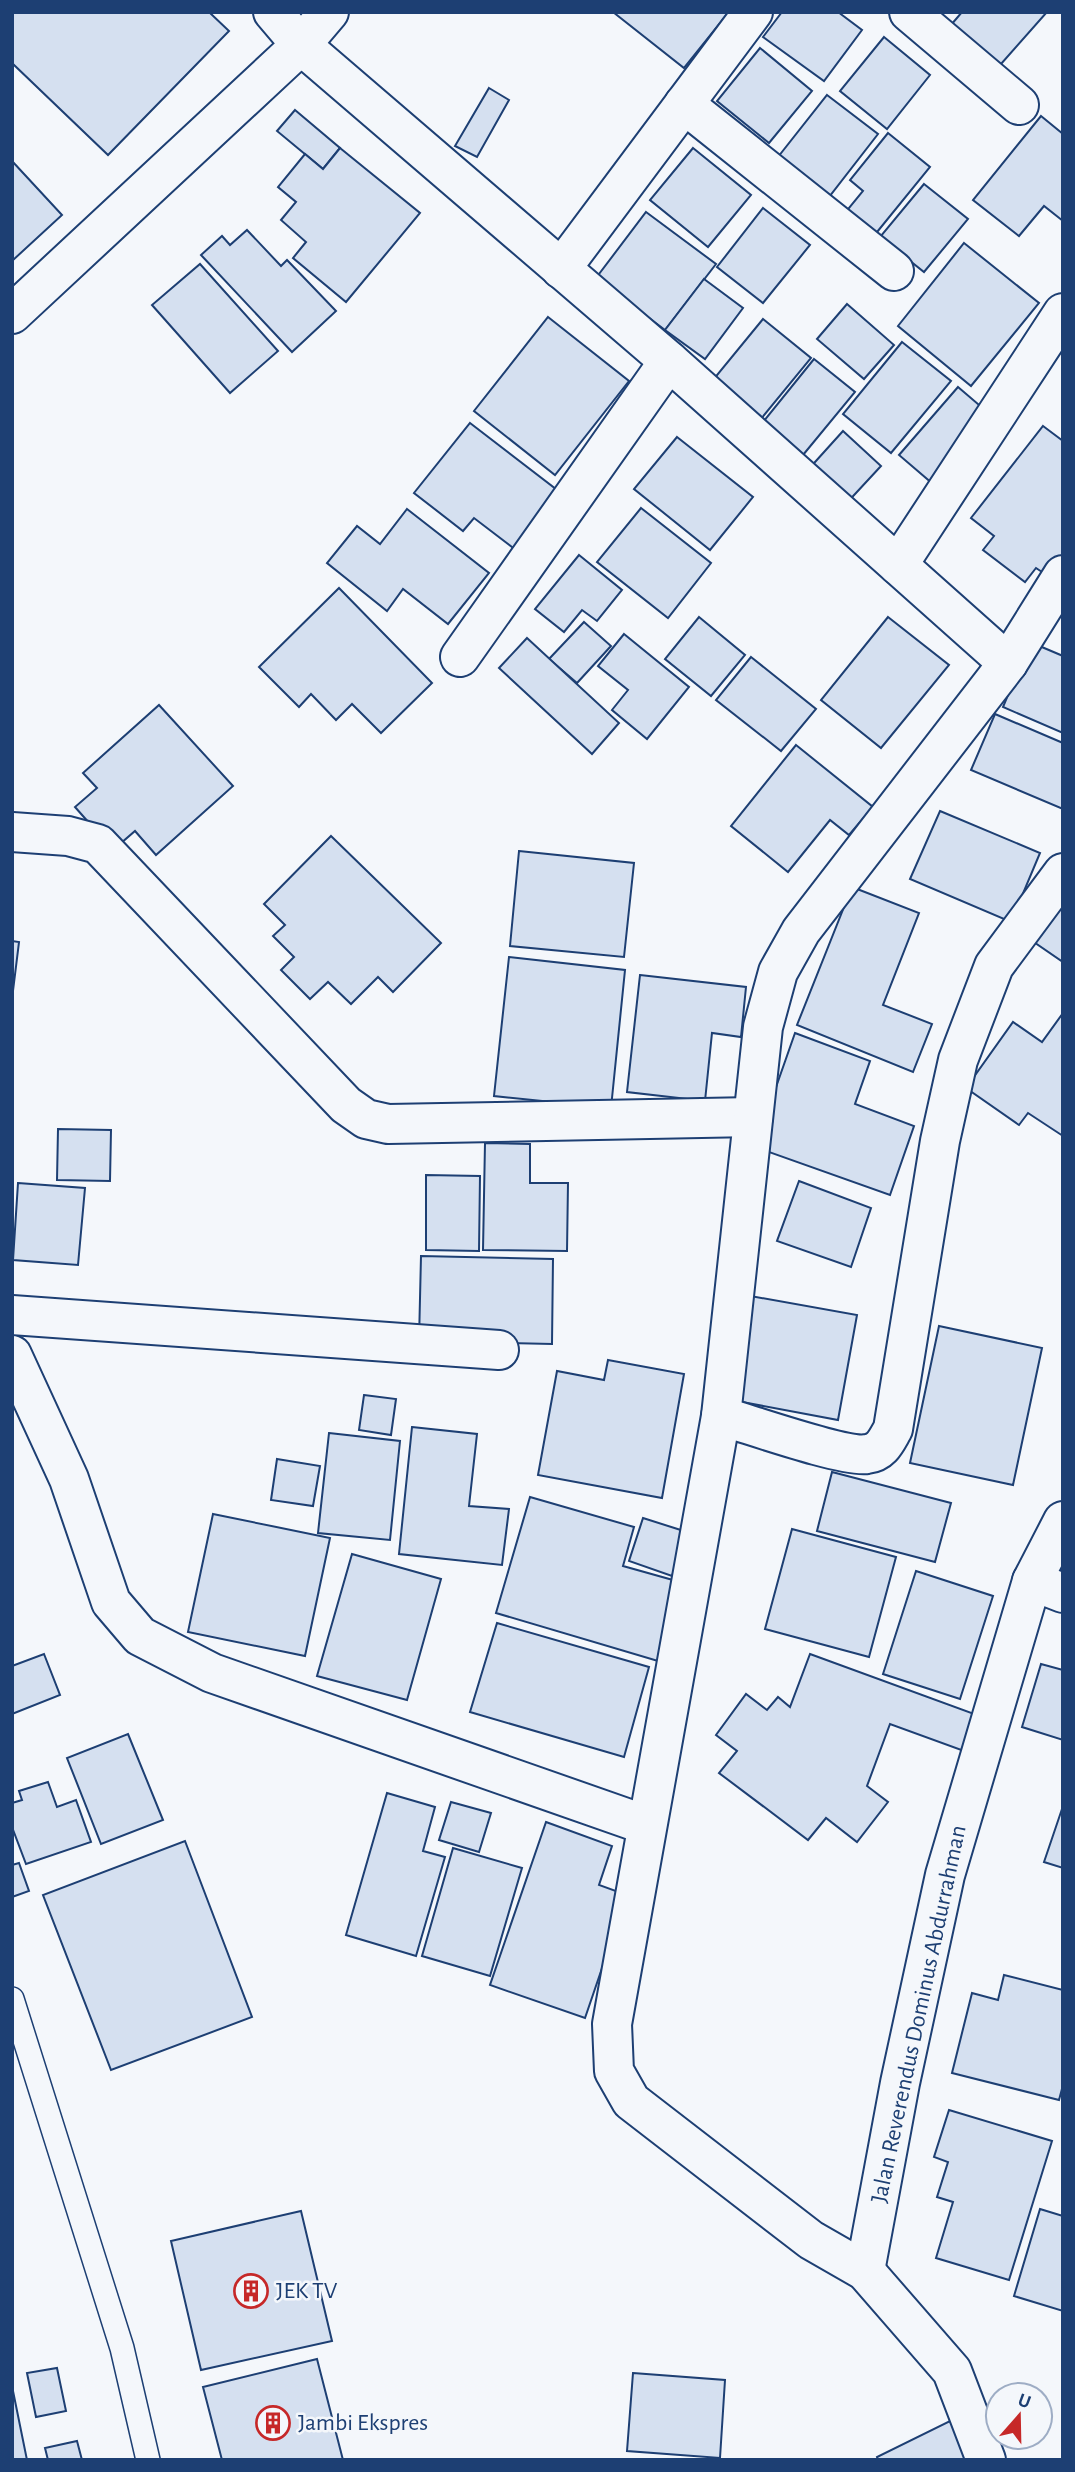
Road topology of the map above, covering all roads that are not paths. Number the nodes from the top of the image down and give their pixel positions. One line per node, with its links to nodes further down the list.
1 (273, 12): 5 (street)
2 (328, 12): 5 (street)
3 (753, 12): 6 (street)
4 (909, 12): 7 (street)
5 (301, 46): 8 (street); 11 (street)
6 (684, 104): 8 (street); 9 (street)
7 (1019, 105)
8 (561, 269): 12 (street)
9 (894, 271)
10 (1063, 313): 13 (street)
11 (12, 314)
12 (669, 361): 13 (street); 15 (street)
13 (898, 565): 16 (street)
14 (1063, 575): 16 (street)
15 (460, 657)
16 (1008, 663): 19 (street)
17 (12, 832): 19 (street)
18 (1063, 873): 23 (street)
19 (753, 1117): 23 (street)
20 (12, 1315): 21 (street)
21 (499, 1350)
22 (12, 1355): 26 (street)
23 (721, 1416): 26 (street)
24 (1063, 1521): 25 (street, Jalan Reverendus Dominus Abdurrahman)
25 (1048, 1587): 28 (street, Jalan Reverendus Dominus Abdurrahman)
26 (646, 1825): 28 (street)
27 (12, 1999): 29 (lane)
28 (865, 2271): 30 (street)
29 (148, 2460)
30 (986, 2460)

